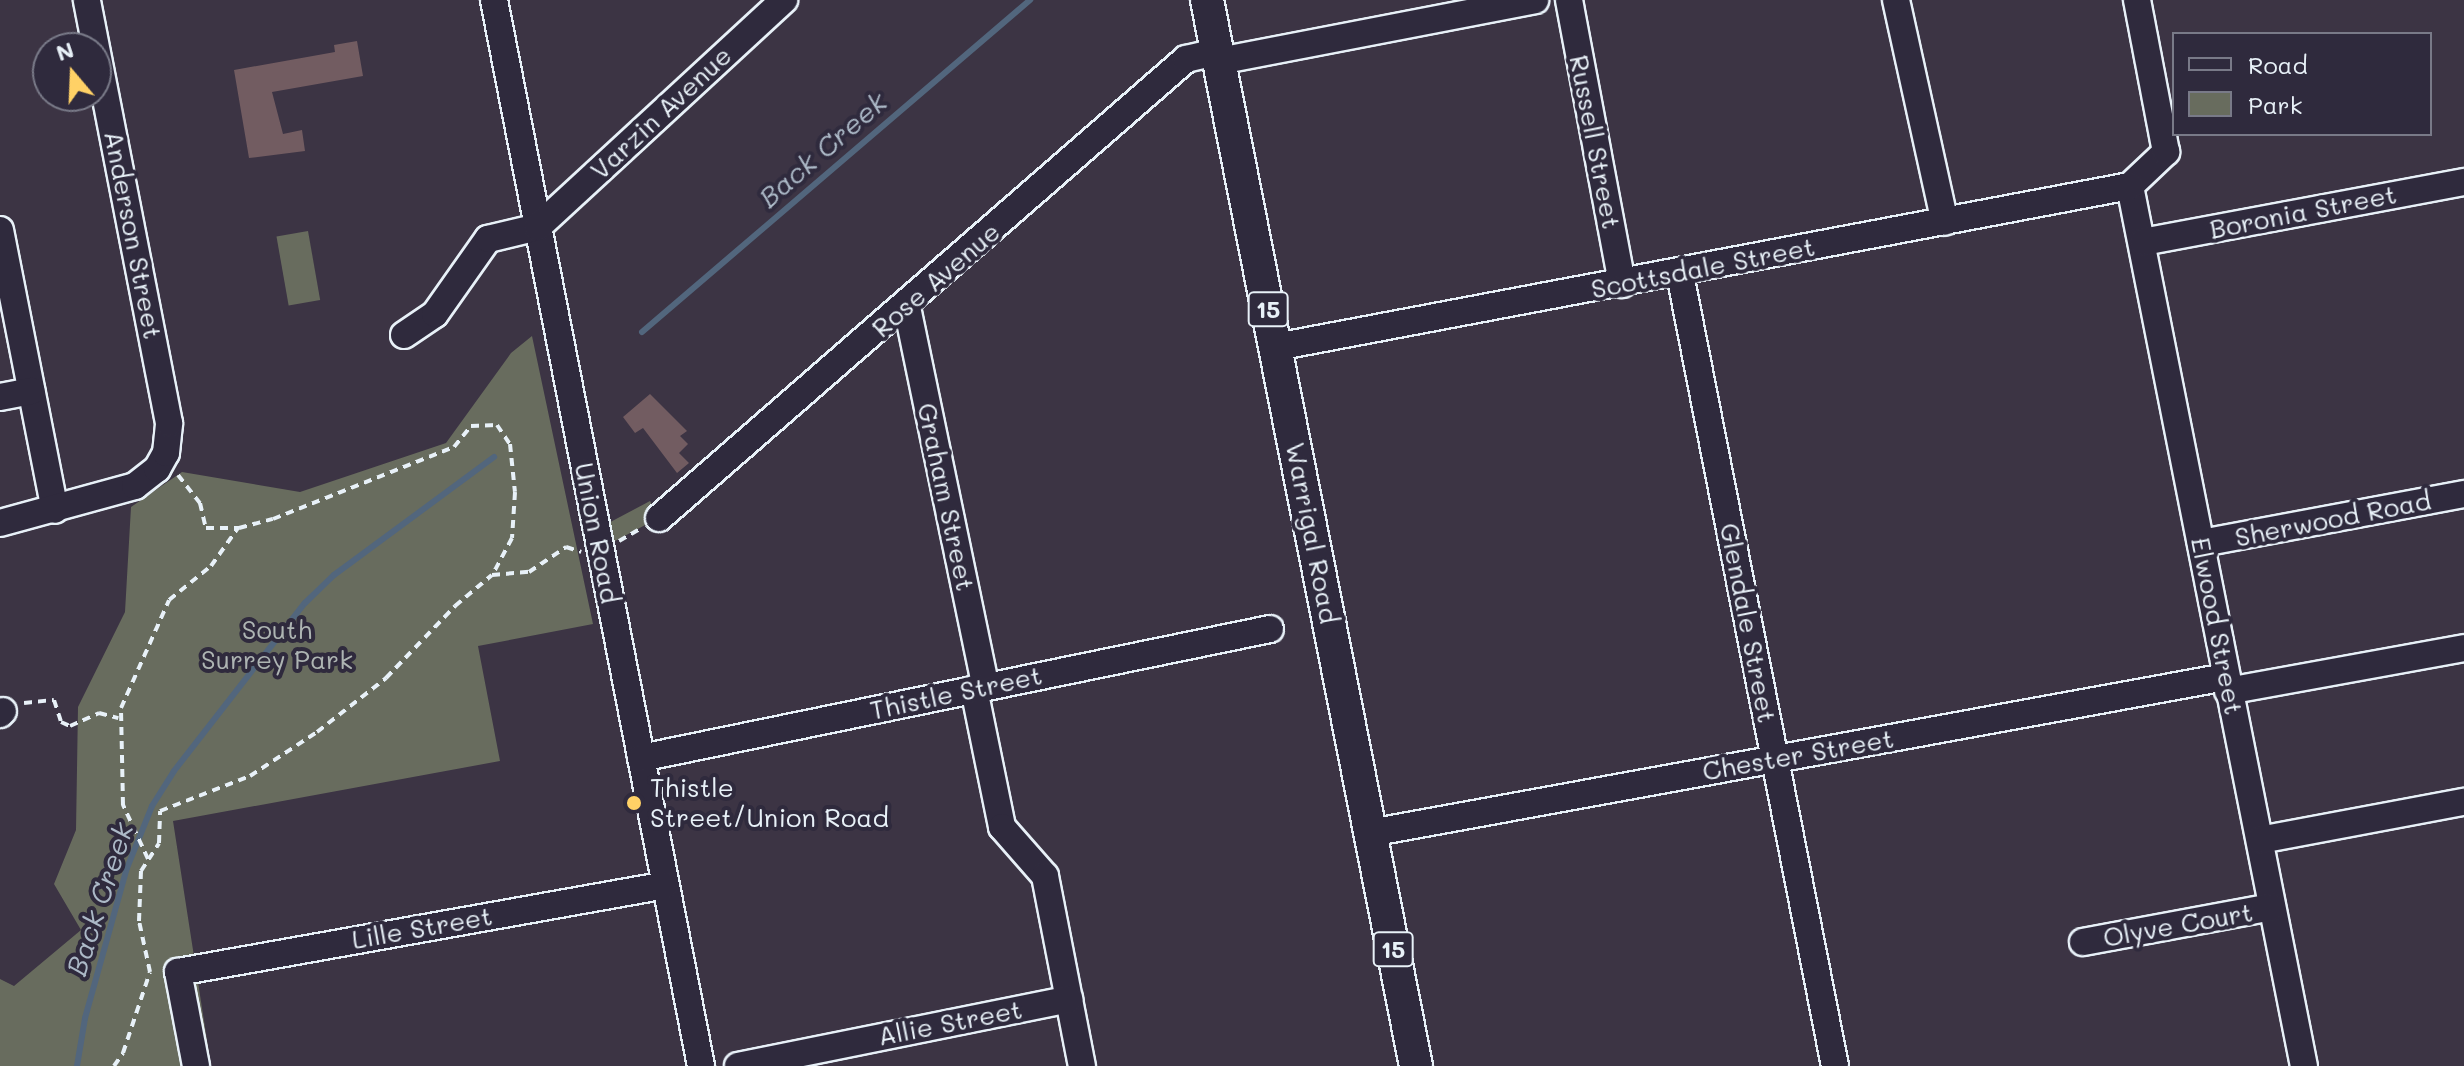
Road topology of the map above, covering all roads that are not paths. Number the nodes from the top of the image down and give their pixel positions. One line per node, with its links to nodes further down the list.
1 (87, 0): 24 (street, Anderson Street)
2 (494, 0): 13 (street, Union Road)
3 (784, 0): 13 (street, Varzin Avenue)
4 (1207, 0): 9 (main road, Warrigal Road / 15)
5 (1535, 0): 9 (street, Rose Avenue)
6 (1569, 0): 17 (street, Russell Street)
7 (1896, 0): 12 (street)
8 (2137, 0): 11 (street)
9 (1218, 56): 18 (street, Rose Avenue); 20 (main road, Warrigal Road / 15)
10 (2464, 182): 15 (street, Boronia Street)
11 (2130, 186): 12 (street, Scottsdale Street); 15 (street, Elwood Street)
12 (1945, 222): 16 (street, Scottsdale Street)
13 (538, 227): 19 (street); 32 (street, Union Road)
14 (0, 230): 21 (street)
15 (2143, 242): 27 (street, Elwood Street)
16 (1680, 274): 17 (street, Scottsdale Street); 33 (street, Glendale Street)
17 (1622, 284): 20 (street, Scottsdale Street)
18 (907, 307): 25 (street, Rose Avenue); 31 (street, Graham Street)
19 (404, 335)
20 (1276, 347): 35 (main road, Warrigal Road / 15)
21 (31, 391): 22 (street); 24 (street)
22 (0, 397)
23 (2464, 494): 27 (street, Sherwood Road)
24 (55, 510): 26 (street)
25 (659, 518)
26 (0, 523)
27 (2202, 543): 30 (street, Elwood Street)
28 (1270, 629): 31 (street, Thistle Street)
29 (2464, 648): 30 (street, Chester Street)
30 (2227, 684): 33 (street, Chester Street); 36 (street, Elwood Street)
31 (980, 688): 32 (street, Thistle Street); 40 (street, Graham Street)
32 (641, 758): 37 (street, Union Road)
33 (1775, 759): 35 (street, Chester Street); 46 (street, Glendale Street)
34 (2464, 802): 36 (street)
35 (1370, 833): 45 (main road, Warrigal Road / 15)
36 (2260, 840): 38 (street, Elwood Street)
37 (665, 885): 41 (street, Lille Street); 42 (street, Union Road)
38 (2272, 907): 39 (street, Olyve Court); 47 (street, Elwood Street)
39 (2083, 942)
40 (1069, 999): 43 (street, Allie Street); 44 (street, Graham Street)
41 (196, 1066)
42 (701, 1066)
43 (738, 1066)
44 (1082, 1066)
45 (1416, 1066)
46 (1835, 1066)
47 (2304, 1066)

